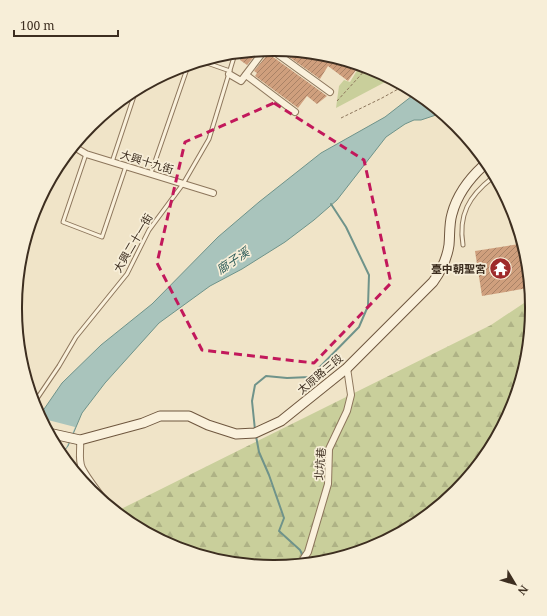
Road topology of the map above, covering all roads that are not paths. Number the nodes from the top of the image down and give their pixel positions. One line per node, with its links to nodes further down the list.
1 (281, 56): 8 (street)
2 (259, 57): 7 (street)
3 (233, 60): 6 (lane, 大興二十一街)
4 (210, 64): 6 (lane)
5 (186, 73): 16 (lane)
6 (230, 73): 7 (street); 18 (lane, 大興二十一街)
7 (246, 75): 10 (street)
8 (330, 92)
9 (133, 100): 13 (lane)
10 (295, 112)
11 (78, 149): 12 (street, 大興十九街)
12 (86, 154): 13 (street, 大興十九街); 14 (lane)
13 (112, 162): 14 (street, 大興十九街)
14 (126, 166): 16 (street, 大興十九街)
15 (482, 167): 21 (main road, 太原路三段)
16 (151, 173): 18 (street, 大興十九街)
17 (490, 180): 20 (lane)
18 (183, 184): 19 (street, 大興十九街); 22 (lane, 大興二十一街)
19 (213, 193)
20 (463, 245)
21 (347, 368): 24 (main road, 太原路三段); 26 (street, 北坑巷)
22 (38, 397)
23 (57, 435): 24 (main road)
24 (77, 440): 25 (street)
25 (91, 481)
26 (305, 557)

